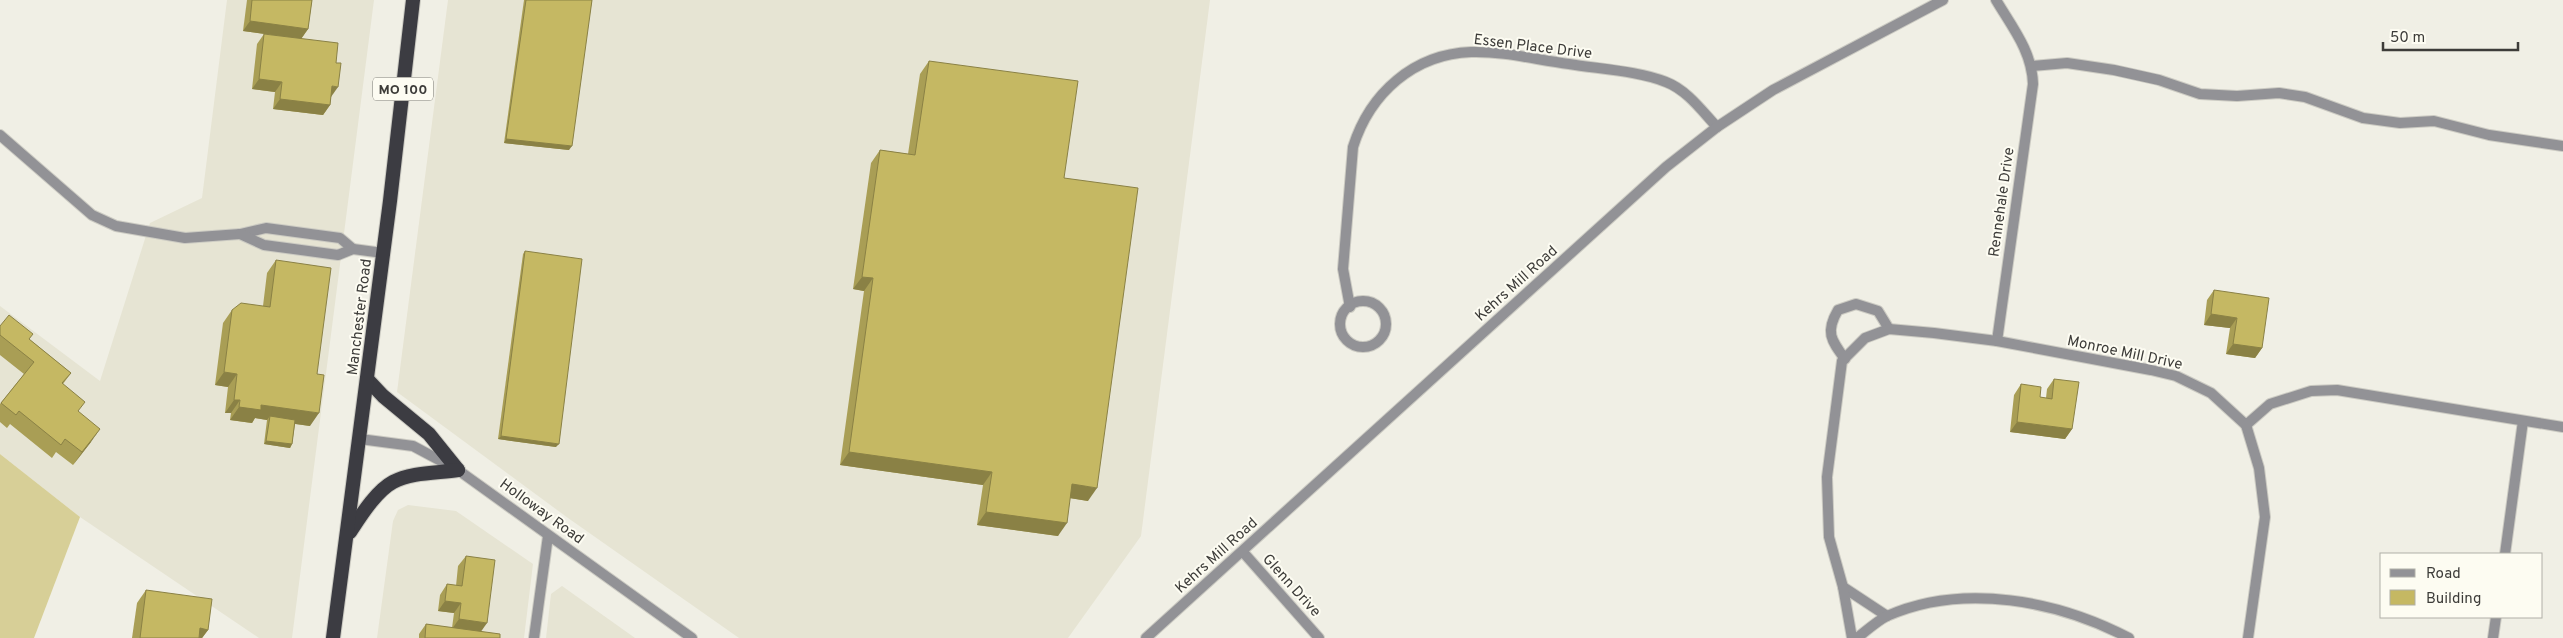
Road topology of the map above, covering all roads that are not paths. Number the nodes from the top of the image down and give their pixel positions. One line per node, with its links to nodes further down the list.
1 (413, 0): 10 (highway, Manchester Road / MO 100)
2 (1943, 0): 5 (street, Kehrs Mill Road)
3 (1996, 0): 4 (street)
4 (2032, 66): 7 (street); 13 (street, Rennehale Drive)
5 (1717, 127): 11 (street, Essen Place Drive); 23 (street, Kehrs Mill Road)
6 (0, 135): 8 (street)
7 (2563, 146)
8 (240, 234): 9 (street); 9 (street)
9 (353, 249): 10 (street)
10 (383, 253): 15 (highway, Manchester Road / MO 100)
11 (1350, 307): 11 (street)
12 (1889, 329): 13 (street, Monroe Mill Drive); 14 (street, Monroe Mill Drive); 14 (street)
13 (1997, 341): 17 (street, Monroe Mill Drive)
14 (1845, 359): 25 (street)
15 (367, 379): 19 (highway, Manchester Road / MO 100); 20 (highway)
16 (2523, 421): 17 (street); 18 (street); 24 (street)
17 (2246, 425): 36 (street)
18 (2563, 427)
19 (360, 439): 20 (street, Holloway Road); 22 (highway, Manchester Road / MO 100)
20 (458, 470): 21 (street, Holloway Road); 22 (highway)
21 (548, 536): 29 (street); 30 (street, Holloway Road)
22 (347, 537): 28 (highway, Manchester Road / MO 100)
23 (1243, 552): 31 (street, Kehrs Mill Road); 32 (street, Glenn Drive)
24 (2505, 553)
25 (1843, 587): 26 (street); 33 (street)
26 (1886, 616): 34 (street); 35 (street)
27 (2496, 618): 37 (street)
28 (333, 638)
29 (534, 638)
30 (692, 638)
31 (1146, 638)
32 (1319, 638)
33 (1852, 638)
34 (1857, 638)
35 (2129, 638)
36 (2248, 638)
37 (2493, 638)

